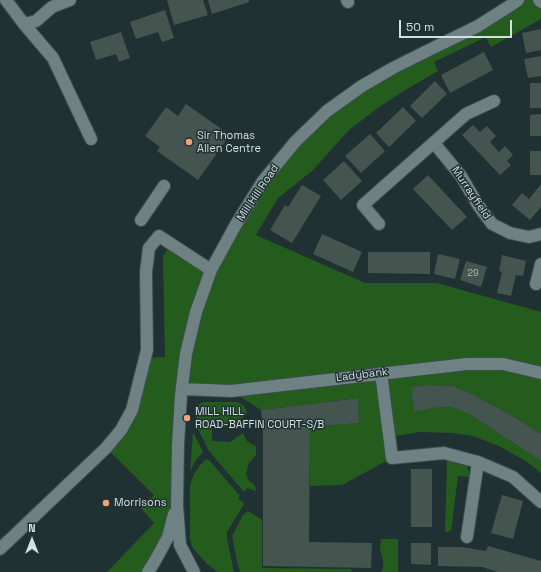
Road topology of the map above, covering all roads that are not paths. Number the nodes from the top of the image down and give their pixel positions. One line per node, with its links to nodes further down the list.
1 (6, 0): 4 (street)
2 (70, 0): 4 (street)
3 (518, 0): 13 (street, Mill Hill Road)
4 (24, 24): 6 (street)
5 (494, 101): 7 (street)
6 (91, 139)
7 (434, 143): 10 (street); 11 (street, Murrayfield)
8 (164, 186): 9 (street)
9 (140, 220)
10 (379, 224)
11 (540, 238)
12 (541, 264): 14 (street)
13 (212, 270): 17 (street, Mill Hill Road); 22 (street)
14 (536, 284)
15 (380, 373): 16 (street, Ladybank); 17 (street, Ladybank); 18 (street)
16 (541, 373)
17 (182, 389): 20 (street, Mill Hill Road)
18 (478, 462): 19 (street); 21 (street)
19 (541, 502)
20 (177, 505): 23 (street, Mill Hill Road); 24 (street, Mill Hill Road)
21 (467, 537)
22 (0, 549)
23 (148, 572)
24 (194, 572)

